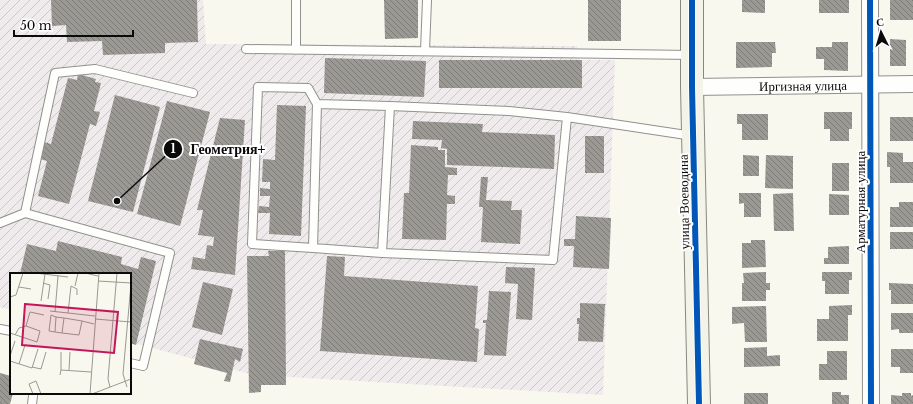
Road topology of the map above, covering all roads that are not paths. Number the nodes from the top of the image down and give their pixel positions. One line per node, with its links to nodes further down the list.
1 (296, 0): 6 (lane)
2 (427, 0): 7 (lane)
3 (692, 0): 8 (street, улица Воеводина)
4 (870, 0): 10 (street, Арматурная улица)
5 (246, 49): 6 (lane)
6 (296, 50): 7 (lane)
7 (425, 51): 8 (lane)
8 (692, 55): 11 (street, улица Воеводина)
9 (913, 84): 10 (street, Иргизная улица)
10 (871, 85): 11 (street, Иргизная улица); 25 (street, Арматурная улица)
11 (692, 87): 16 (street, улица Воеводина)
12 (193, 93): 17 (lane)
13 (317, 104): 14 (lane); 19 (lane); 19 (lane)
14 (390, 106): 15 (lane); 20 (lane)
15 (567, 117): 16 (lane); 20 (lane)
16 (693, 136): 24 (street, улица Воеводина)
17 (25, 213): 18 (lane); 23 (lane)
18 (0, 223)
19 (313, 248): 20 (lane)
20 (382, 253)
21 (0, 329): 22 (lane)
22 (10, 332)
23 (131, 362)
24 (699, 404)
25 (871, 404)

